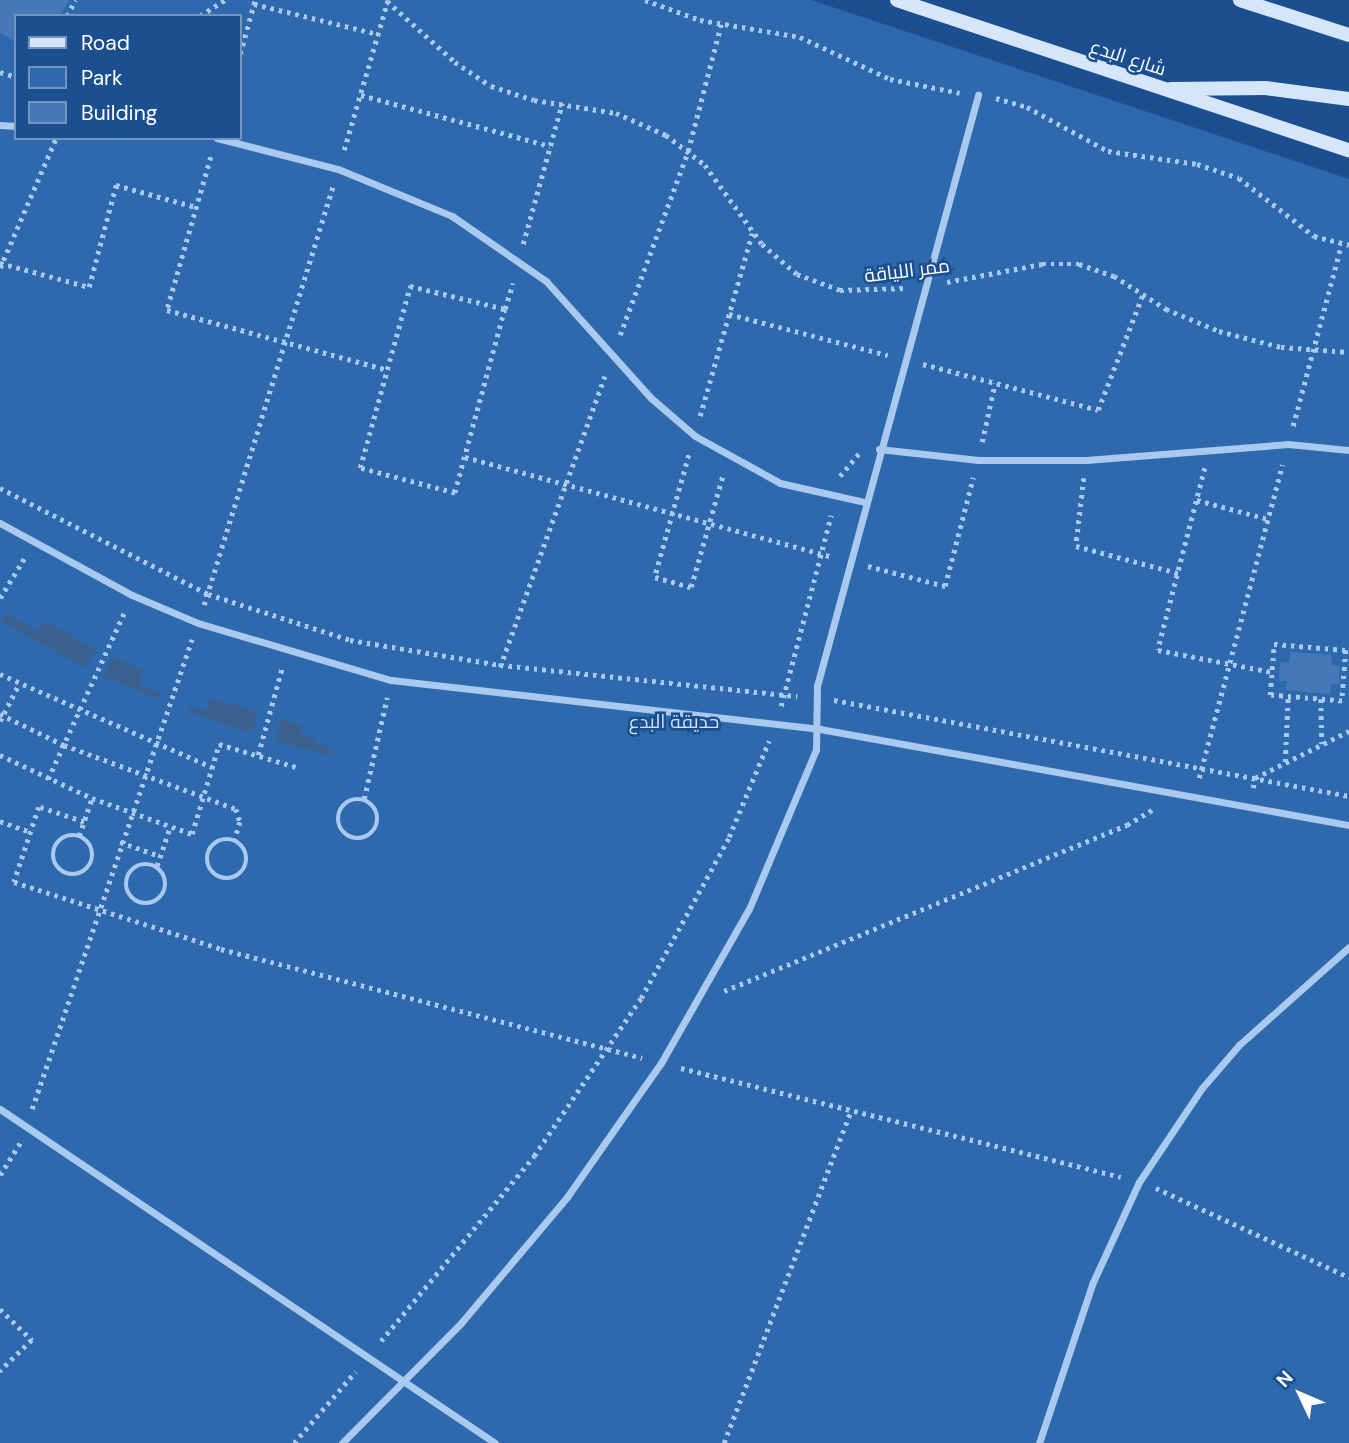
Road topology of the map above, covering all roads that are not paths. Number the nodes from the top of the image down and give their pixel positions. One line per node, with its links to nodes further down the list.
1 (897, 0): 4 (main road, شارع البدع)
2 (1240, 0): 3 (main road)
3 (1349, 35)
4 (1162, 90): 6 (main road); 8 (main road, شارع البدع)
5 (978, 95): 9 (street)
6 (1349, 99)
7 (225, 140): 11 (street)
8 (1349, 149)
9 (879, 449): 10 (street); 11 (street)
10 (1349, 450)
11 (864, 502): 13 (street)
12 (0, 523): 13 (street)
13 (820, 729): 14 (street); 17 (street)
14 (1349, 825)
15 (1349, 947): 20 (street)
16 (0, 1109): 17 (street)
17 (404, 1382): 18 (street); 19 (street)
18 (342, 1443)
19 (495, 1443)
20 (1039, 1443)

